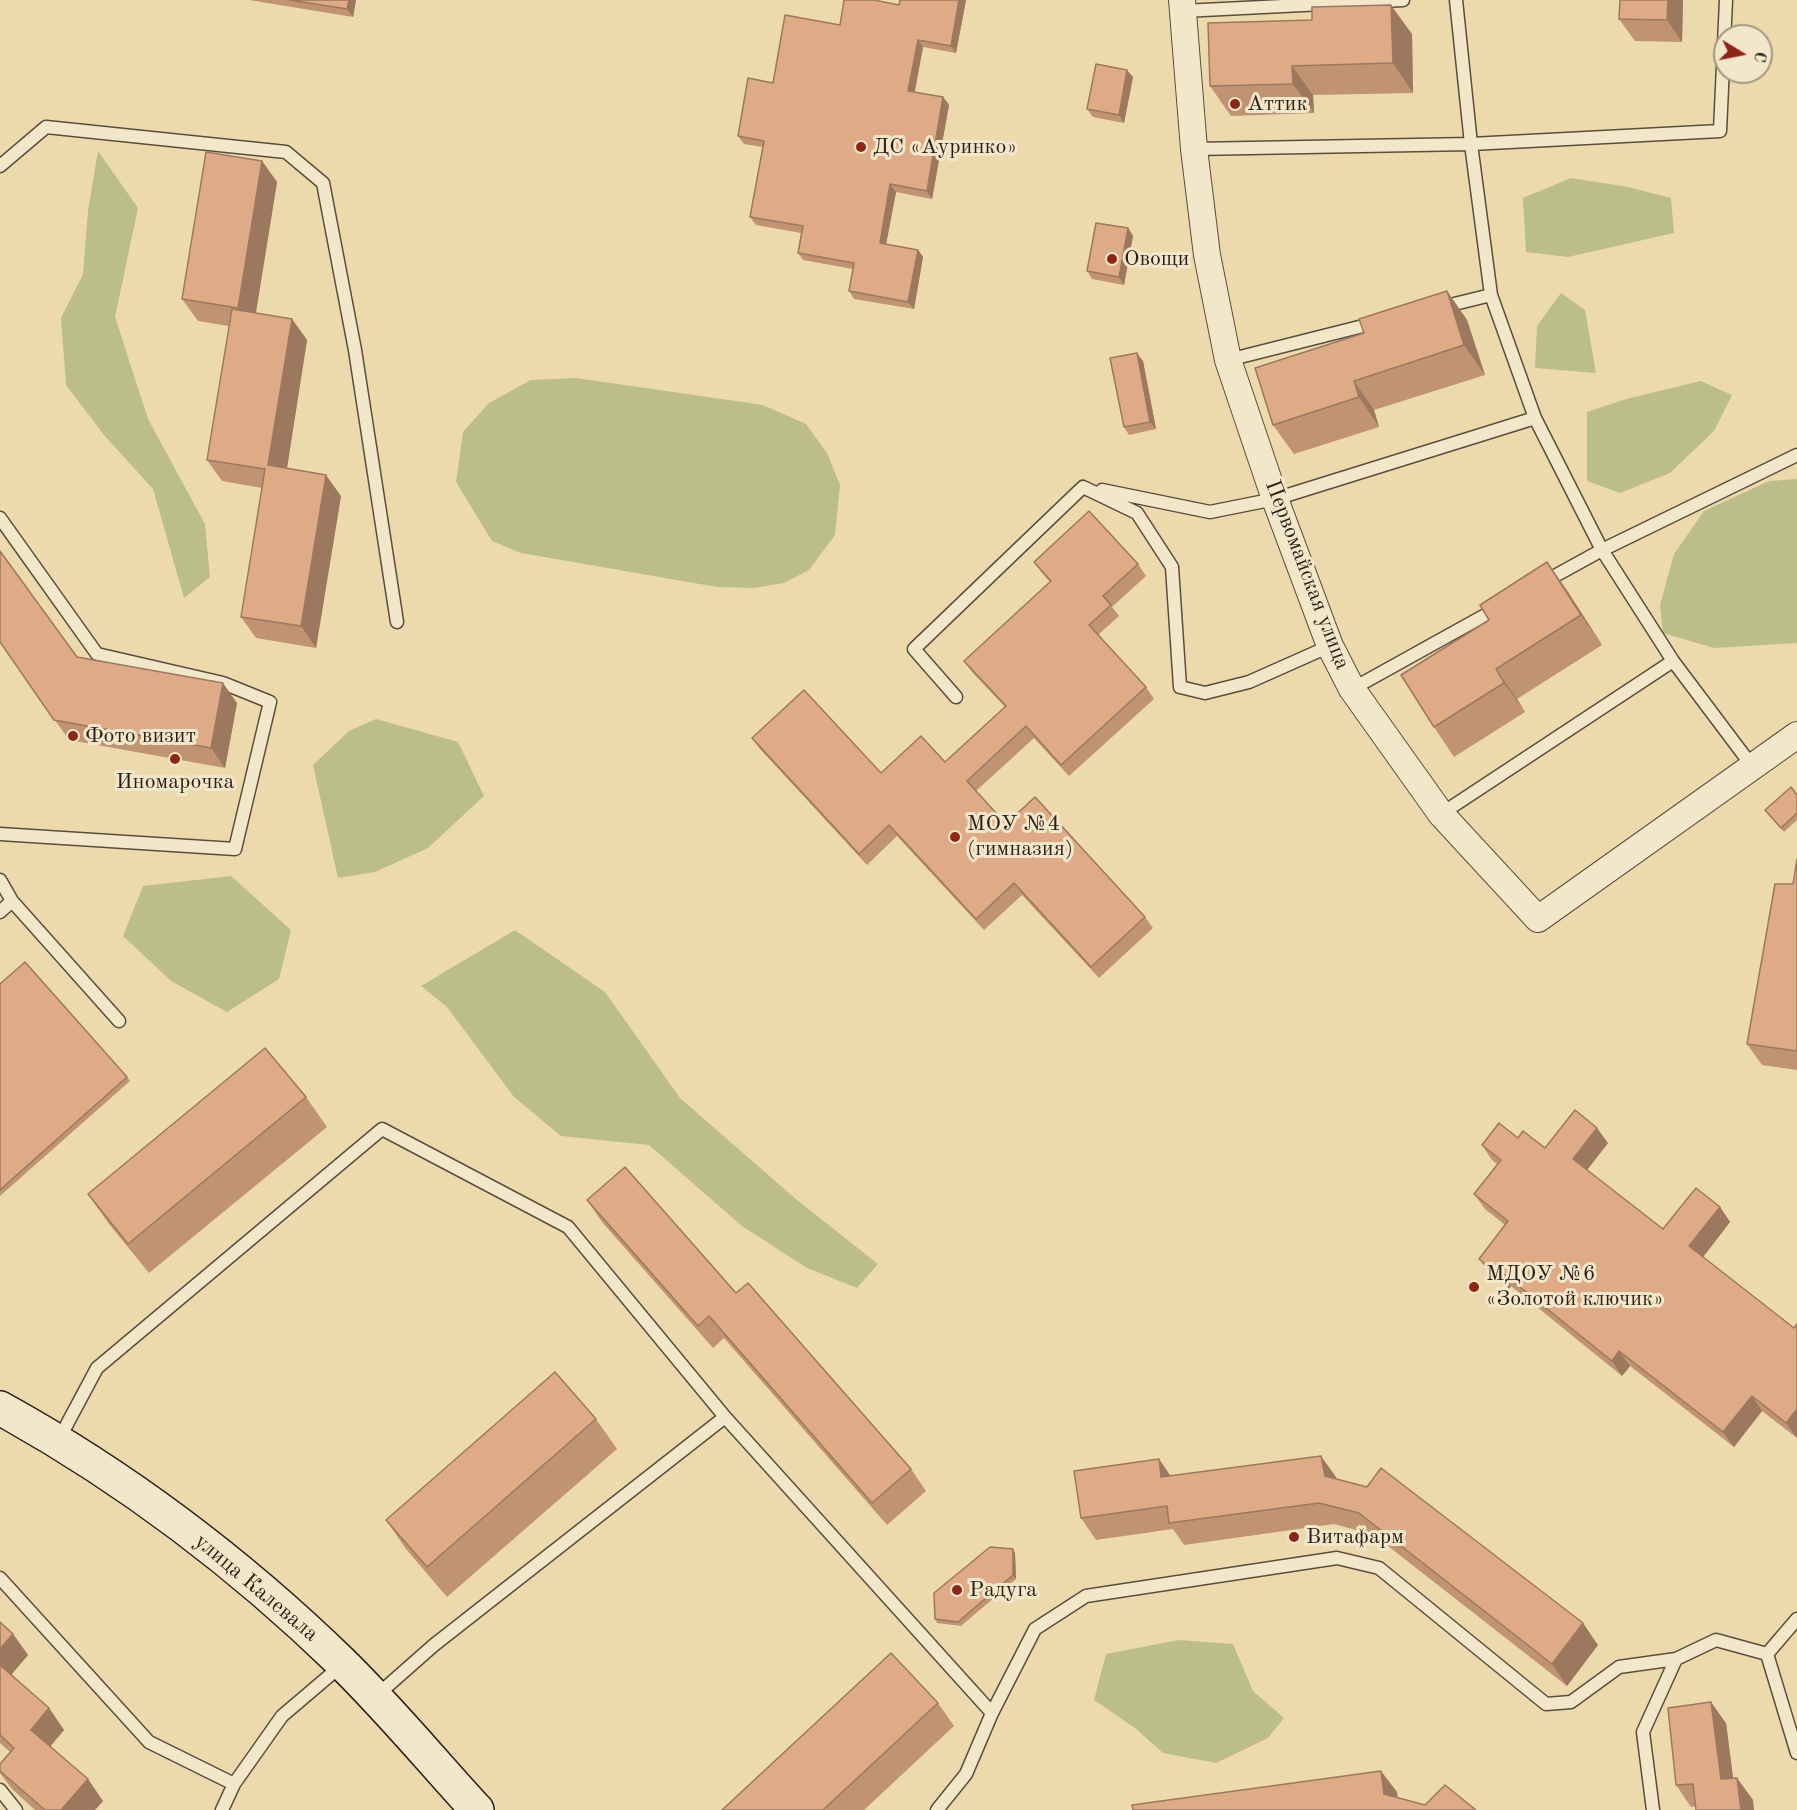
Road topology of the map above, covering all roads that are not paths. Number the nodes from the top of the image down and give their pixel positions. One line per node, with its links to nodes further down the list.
1 (1403, 0): 4 (lane)
2 (1456, 0): 6 (lane)
3 (1725, 0): 6 (lane)
4 (1303, 2): 5 (lane)
5 (1183, 6): 7 (street, Первомайская улица)
6 (1472, 144): 7 (lane); 9 (lane)
7 (1194, 149): 12 (street, Первомайская улица)
8 (0, 166): 21 (lane)
9 (1491, 295): 10 (lane); 13 (lane)
10 (1434, 309)
11 (1388, 320): 12 (lane)
12 (1228, 360): 16 (street, Первомайская улица)
13 (1535, 418): 16 (lane); 18 (lane)
14 (1797, 455): 18 (lane)
15 (1083, 487): 16 (lane); 22 (lane); 25 (lane)
16 (1275, 499): 22 (street, Первомайская улица)
17 (0, 518): 29 (lane)
18 (1602, 550): 19 (lane); 23 (lane)
19 (1529, 591)
20 (1508, 602): 24 (lane)
21 (397, 622)
22 (1330, 646): 24 (street, Первомайская улица)
23 (1673, 661): 27 (lane); 28 (lane)
24 (1352, 688): 28 (street, Первомайская улица)
25 (956, 697)
26 (1797, 735): 27 (street, Первомайская улица)
27 (1752, 766): 28 (street, Первомайская улица)
28 (1441, 814)
29 (0, 834)
30 (0, 880): 31 (lane)
31 (12, 901): 32 (lane); 33 (lane)
32 (0, 912)
33 (118, 1021)
34 (0, 1408): 36 (main road, улица Калевала)
35 (725, 1417): 36 (lane); 42 (lane); 43 (lane)
36 (58, 1441): 41 (main road, улица Калевала)
37 (0, 1578): 45 (lane)
38 (1797, 1619): 39 (lane)
39 (1767, 1654): 40 (lane); 44 (lane)
40 (1676, 1659): 43 (lane); 51 (lane)
41 (343, 1664): 42 (main road, улица Калевала); 45 (lane)
42 (375, 1698): 49 (main road, улица Калевала)
43 (992, 1713): 50 (lane)
44 (1797, 1753)
45 (234, 1784): 48 (lane)
46 (0, 1790): 47 (lane)
47 (16, 1810)
48 (222, 1810)
49 (477, 1810)
50 (938, 1810)
51 (1653, 1810)

